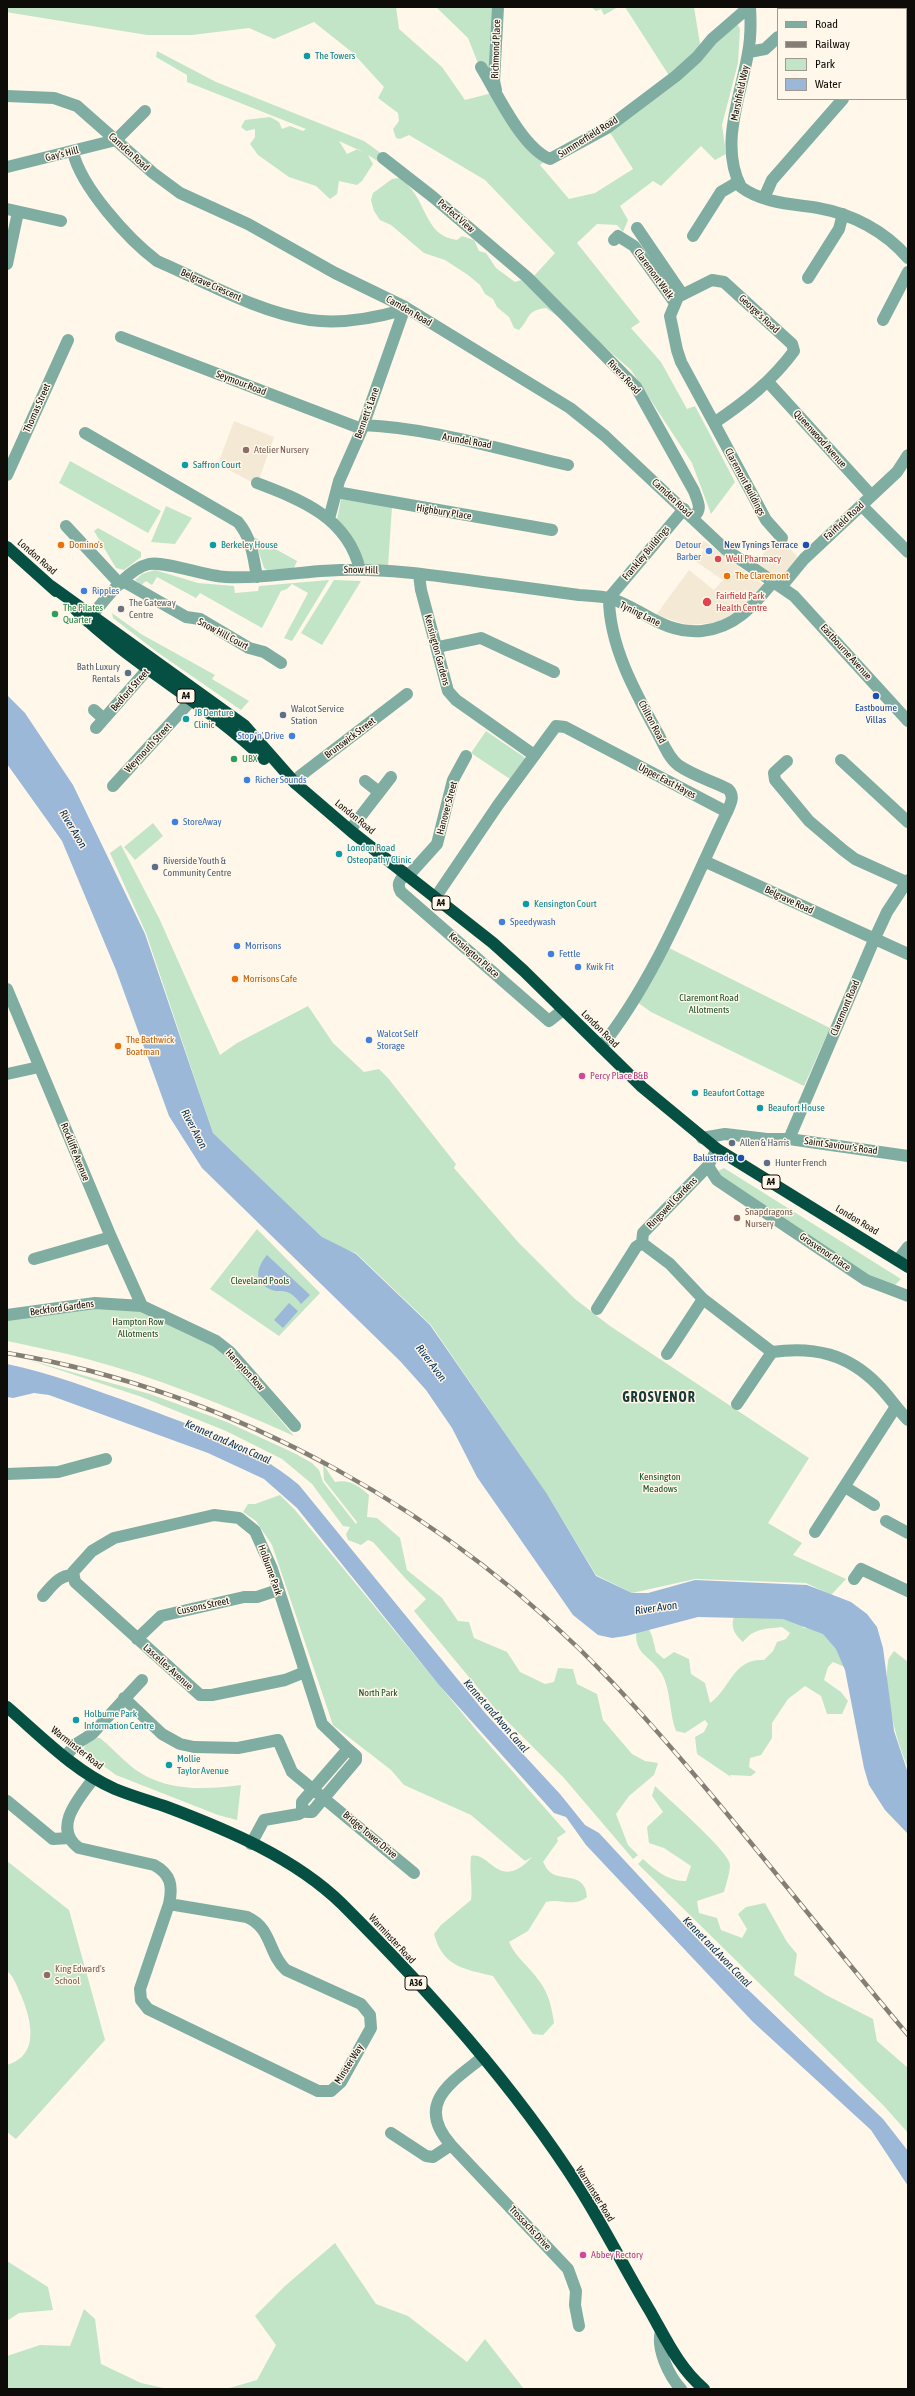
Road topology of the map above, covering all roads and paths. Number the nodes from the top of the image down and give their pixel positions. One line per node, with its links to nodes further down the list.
1 (498, 7): 6 (street, Richmond Place)
2 (749, 7): 4 (street, Marshfield Way); 6 (street, Summerfield Road)
3 (777, 38): 4 (street, Marshfield Way)
4 (748, 52): 14 (street, Marshfield Way)
5 (481, 67): 6 (street, Summerfield Road)
6 (496, 91)
7 (7, 96): 10 (street, Camden Road)
8 (842, 100): 15 (street)
9 (145, 111): 10 (street)
10 (116, 140): 11 (street, Gay's Hill); 28 (street, Camden Road)
11 (73, 152): 13 (street, Gay's Hill); 28 (street, Belgrave Crescent)
12 (383, 158): 25 (street, Perfect View)
13 (7, 167)
14 (738, 182): 15 (street); 20 (street)
15 (764, 198): 17 (street)
16 (12, 210): 18 (street); 23 (street)
17 (843, 214): 22 (street); 26 (street)
18 (61, 221)
19 (637, 228): 27 (street, Claremont Walk)
20 (693, 236)
21 (614, 240): 27 (street, Claremont Walk)
22 (908, 258)
23 (7, 264)
24 (908, 272): 29 (street)
25 (527, 277): 44 (street, Rivers Road)
26 (813, 277)
27 (678, 298): 32 (street, George's Road); 33 (street, Claremont Buildings)
28 (404, 309): 34 (street, Bennett's Lane); 43 (street, Camden Road)
29 (883, 320)
30 (121, 337): 34 (street, Seymour Road)
31 (68, 340): 38 (street, Thomas Street)
32 (768, 382): 33 (street); 41 (street, Queenwood Avenue)
33 (714, 423): 48 (street, Claremont Buildings)
34 (362, 427): 37 (street, Arundel Road); 40 (street, Bennett's Lane)
35 (85, 433): 53 (street)
36 (908, 455): 41 (street, Fairfield Road)
37 (568, 465)
38 (7, 475)
39 (257, 483): 45 (street)
40 (336, 492): 45 (street, Bennett's Lane); 47 (street, Highbury Place)
41 (871, 495): 42 (street, Fairfield Road)
42 (862, 506): 50 (street); 55 (street, Fairfield Road)
43 (684, 508): 44 (street, Camden Road); 56 (street, Frankley Buildings)
44 (693, 517): 55 (street, Camden Road)
45 (329, 519): 51 (street)
46 (66, 526): 54 (street)
47 (552, 530)
48 (782, 538)
49 (7, 547): 57 (highway, London Road / A4)
50 (908, 552)
51 (360, 570): 52 (street, Snow Hill); 53 (street, Snow Hill)
52 (419, 575): 56 (street, Snow Hill); 58 (street, Kensington Gardens)
53 (257, 577): 54 (street, Snow Hill)
54 (122, 582): 57 (street, Snow Hill); 59 (street, Snow Hill Court)
55 (777, 585): 56 (street, Tyning Lane); 65 (street, Eastbourne Avenue)
56 (609, 598): 75 (street, Chilton Road)
57 (90, 617): 60 (highway, London Road / A4)
58 (438, 647): 61 (street); 66 (street, Kensington Gardens)
59 (281, 663)
60 (151, 665): 63 (highway, London Road / A4); 64 (street, Bedford Street)
61 (554, 672)
62 (407, 694): 72 (street, Brunswick Street)
63 (196, 697): 72 (highway, London Road / A4); 73 (street, Weymouth Street)
64 (94, 710)
65 (908, 722)
66 (534, 754): 75 (street, Upper East Hayes); 81 (street, Upper East Hayes)
67 (466, 756): 79 (street, Hanover Street)
68 (787, 760): 80 (street)
69 (841, 760): 76 (street)
70 (391, 777): 74 (street)
71 (365, 781): 74 (street)
72 (295, 783): 77 (highway, London Road / A4)
73 (113, 786)
74 (379, 792): 77 (street)
75 (727, 812): 78 (street)
76 (908, 822)
77 (350, 830): 79 (highway, London Road / A4)
78 (704, 861): 82 (street, Belgrave Road); 86 (street)
79 (407, 874): 81 (highway, London Road / A4); 85 (street, Kensington Place)
80 (907, 881): 82 (street, Claremont Road)
81 (435, 898): 85 (highway, London Road / A4)
82 (874, 940): 83 (street, Belgrave Road); 90 (street, Claremont Road)
83 (908, 954)
84 (7, 989): 87 (street, Rockliffe Avenue)
85 (563, 1010): 86 (highway, London Road / A4)
86 (600, 1047): 89 (highway, London Road / A4)
87 (39, 1066): 88 (street); 94 (street, Rockliffe Avenue)
88 (7, 1074)
89 (702, 1138): 90 (street, Saint Saviour's Road); 91 (highway, London Road / A4)
90 (789, 1139): 92 (street, Saint Saviour's Road)
91 (717, 1149): 93 (street); 98 (highway, London Road / A4)
92 (908, 1156)
93 (708, 1166): 95 (street, Ringswell Gardens); 99 (street, Grosvenor Place)
94 (111, 1237): 97 (street); 102 (street, Rockliffe Avenue)
95 (642, 1243): 100 (street); 101 (street, Ringswell Gardens)
96 (908, 1246): 98 (street)
97 (34, 1259)
98 (903, 1264)
99 (908, 1296)
100 (703, 1299): 104 (street); 105 (street)
101 (597, 1303)
102 (142, 1306): 103 (street, Beckford Gardens); 109 (street, Hampton Row)
103 (7, 1315)
104 (772, 1352): 106 (street); 107 (street)
105 (667, 1354)
106 (737, 1404)
107 (895, 1408): 108 (street); 112 (street)
108 (908, 1420)
109 (295, 1426)
110 (106, 1459): 111 (street)
111 (7, 1474)
112 (845, 1486): 113 (street); 115 (street)
113 (874, 1505)
114 (886, 1521): 116 (street)
115 (822, 1528)
116 (908, 1533)
117 (74, 1578): 119 (street, Holburne Park); 121 (street); 122 (street, Lascelles Avenue)
118 (854, 1579): 120 (street)
119 (278, 1590): 122 (street, Cussons Street); 123 (street, Holburne Park)
120 (908, 1591)
121 (43, 1596)
122 (137, 1639): 123 (street, Lascelles Avenue)
123 (305, 1672): 127 (street, Holburne Park)
124 (142, 1680): 125 (street)
125 (124, 1698): 128 (street); 130 (street)
126 (7, 1707): 128 (highway, Warminster Road / A36)
127 (348, 1749): 130 (street); 131 (street)
128 (65, 1757): 129 (highway, Warminster Road / A36)
129 (94, 1778): 134 (street); 135 (highway, Warminster Road / A36)
130 (314, 1790): 131 (street); 133 (street)
131 (324, 1797): 133 (street); 136 (street, Bridge Tower Drive)
132 (7, 1801): 134 (street)
133 (305, 1810): 135 (street)
134 (70, 1838): 137 (street, Minster Way)
135 (251, 1844): 138 (highway, Warminster Road / A36)
136 (414, 1872)
137 (168, 1904): 137 (street, Minster Way)
138 (484, 2057): 140 (street, Trossachs Drive); 142 (highway, Warminster Road / A36)
139 (391, 2133): 140 (street)
140 (450, 2145): 141 (street, Trossachs Drive)
141 (579, 2326)
142 (661, 2331): 143 (street); 144 (highway, Warminster Road / A36)
143 (681, 2389)
144 (704, 2389)

